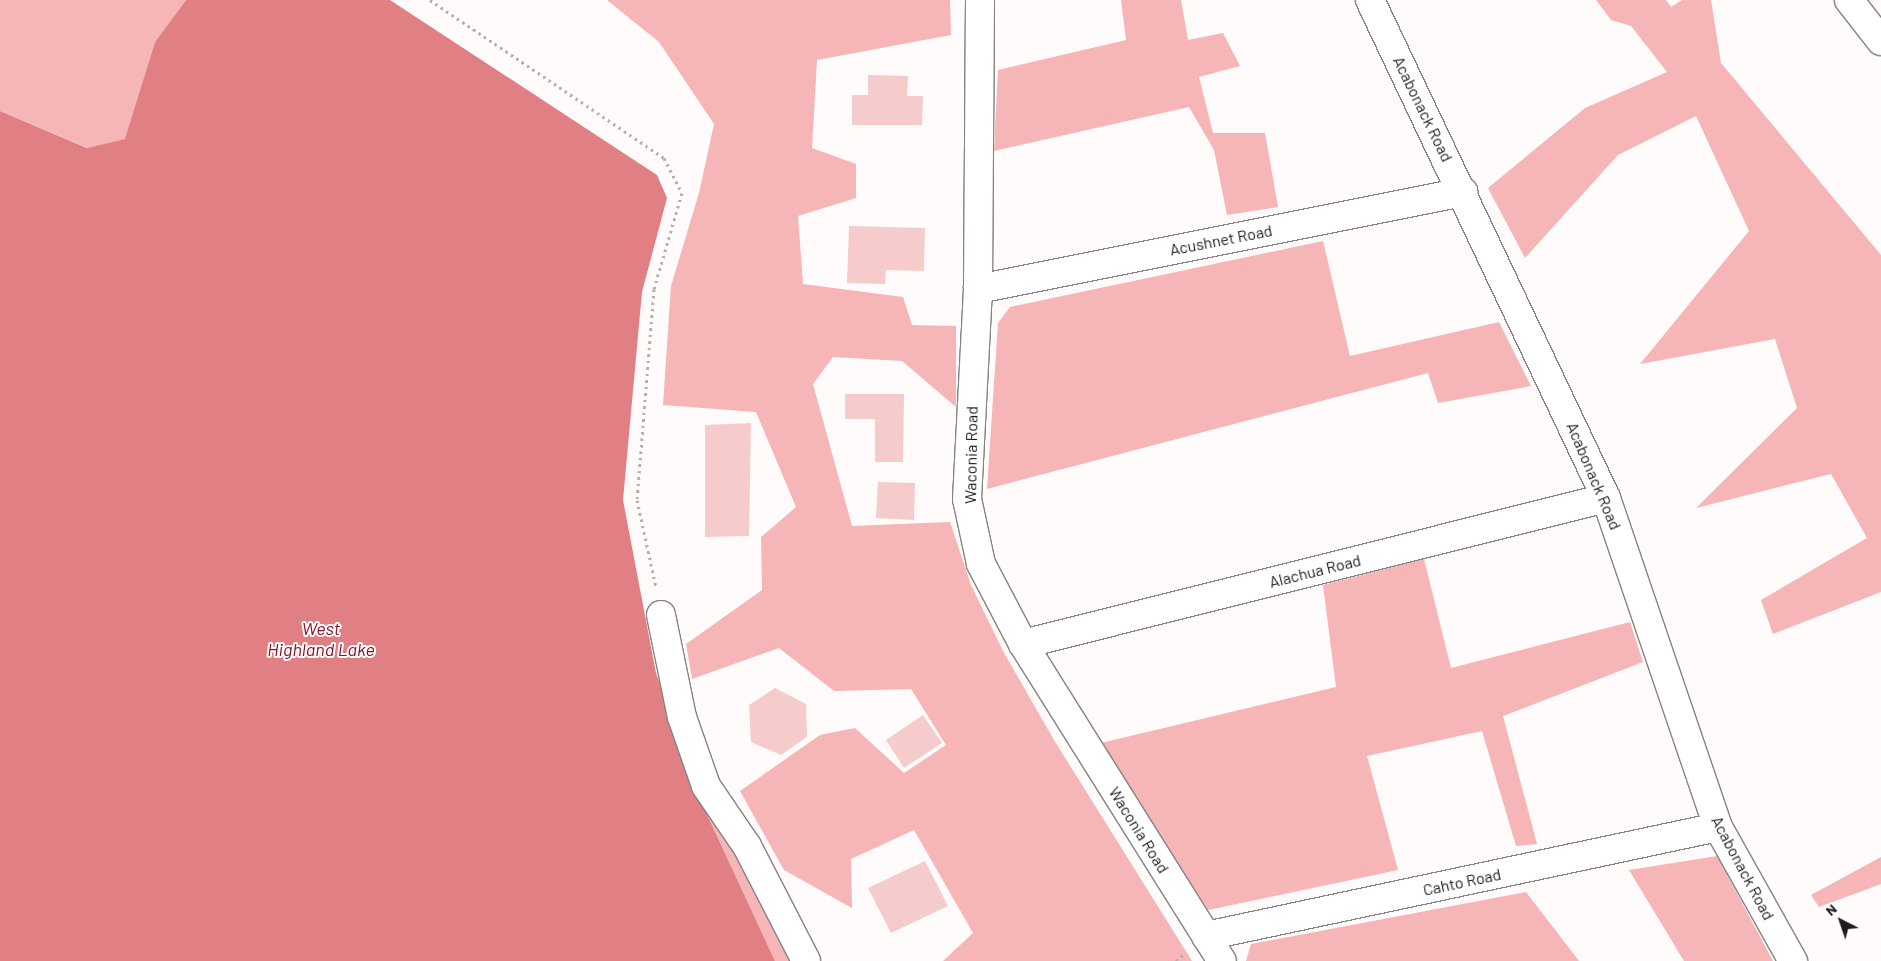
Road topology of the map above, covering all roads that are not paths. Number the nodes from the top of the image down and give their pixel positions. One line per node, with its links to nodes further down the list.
1 (980, 0): 6 (street, Waconia Road)
2 (1370, 0): 5 (street, Acabonack Road)
3 (1849, 0): 4 (street)
4 (1881, 41)
5 (1463, 192): 6 (street, Acushnet Road); 7 (street, Acabonack Road)
6 (978, 289): 9 (street, Waconia Road)
7 (1606, 498): 9 (street, Alachua Road); 10 (street, Acabonack Road)
8 (661, 615): 12 (street)
9 (1023, 644): 11 (street, Waconia Road)
10 (1718, 827): 11 (street, Cahto Road); 14 (street, Acabonack Road)
11 (1206, 936): 13 (street, Waconia Road)
12 (806, 961)
13 (1222, 961)
14 (1793, 961)

